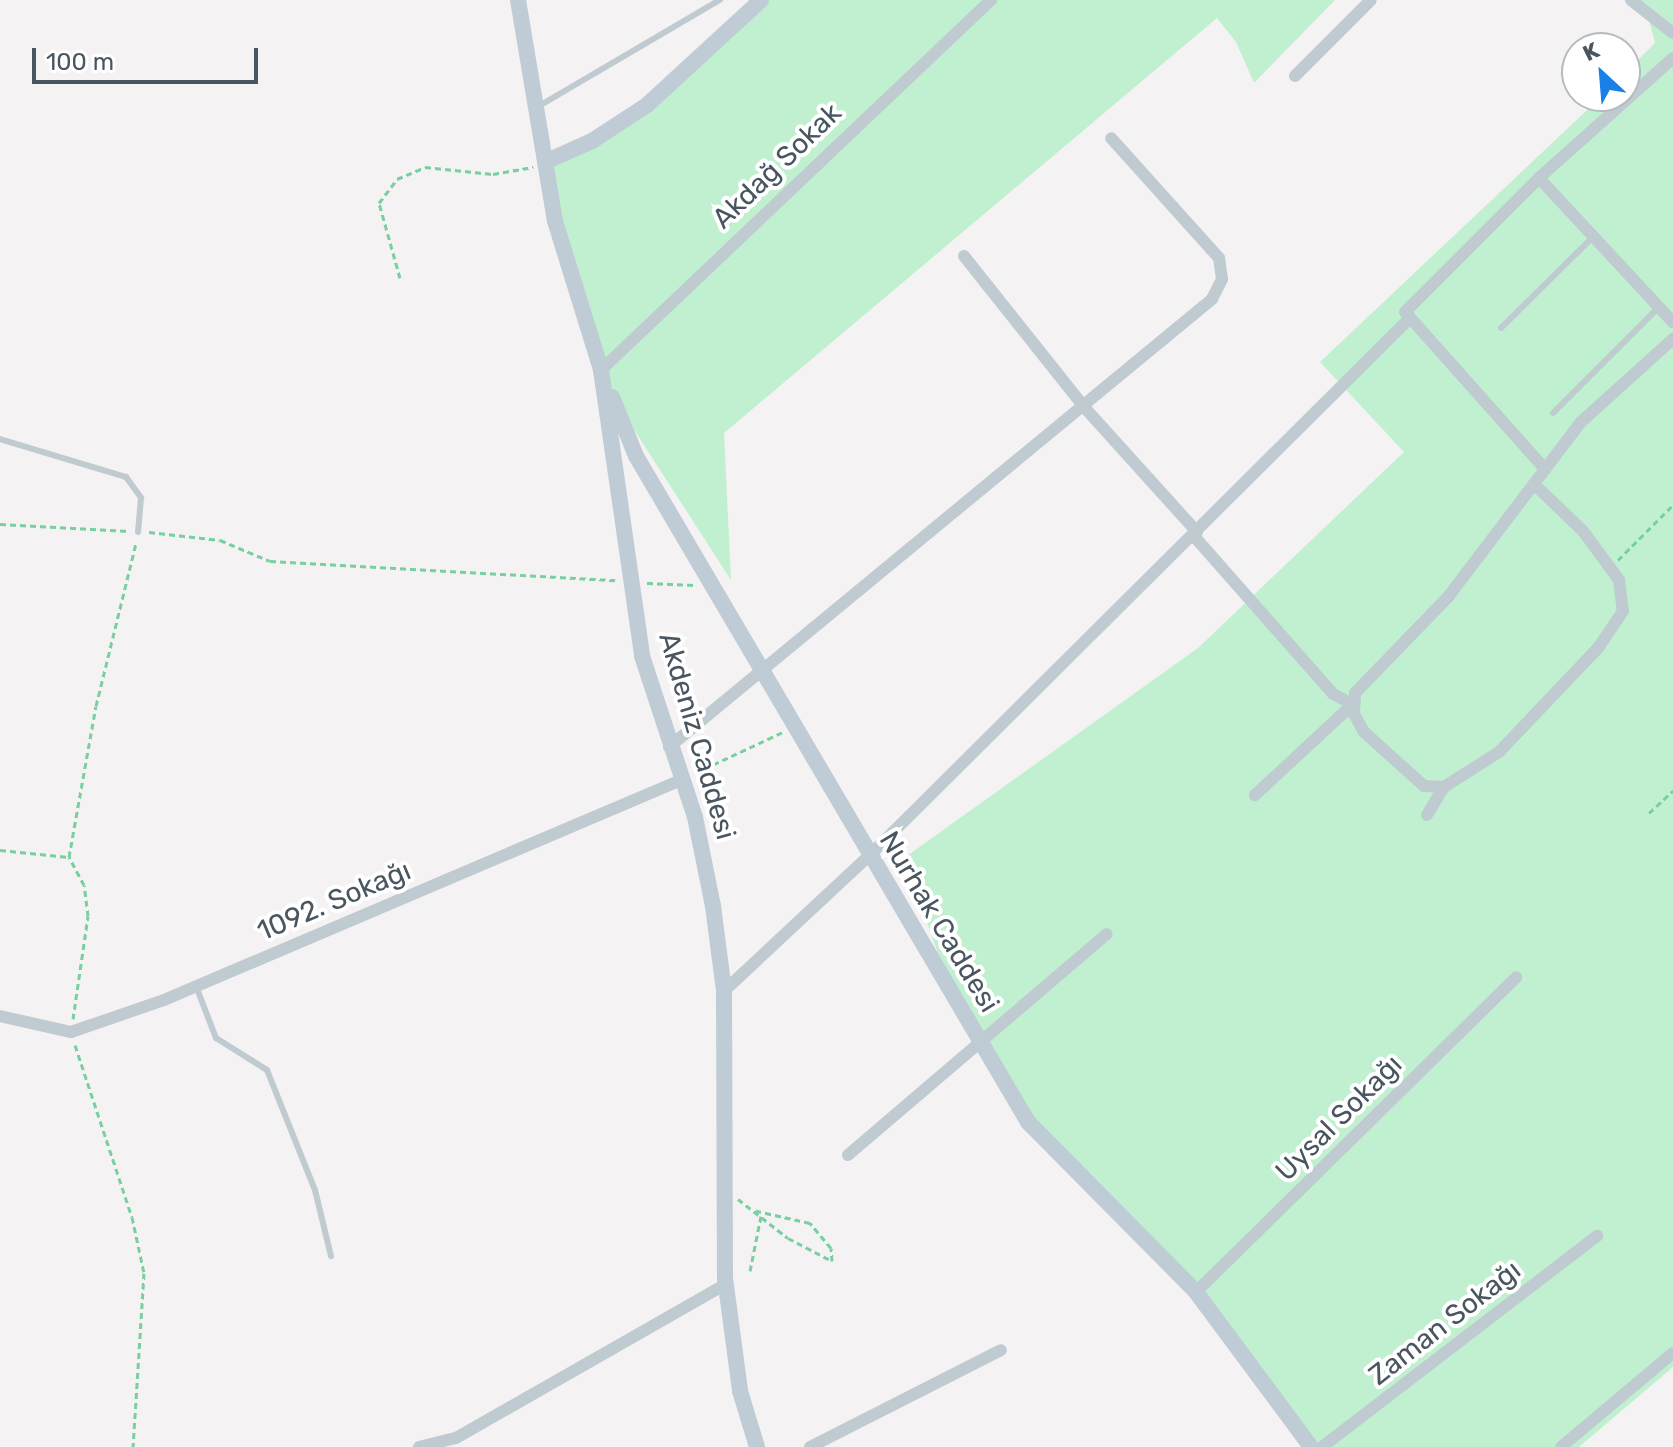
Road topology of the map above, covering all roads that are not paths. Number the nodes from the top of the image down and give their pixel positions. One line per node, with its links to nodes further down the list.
1 (518, 0): 10 (street, Akdeniz Caddesi)
2 (720, 0): 10 (lane)
3 (761, 0): 12 (street)
4 (991, 0): 21 (street, Akdağ Sokak)
5 (1371, 0): 9 (street)
6 (1631, 0): 7 (street)
7 (1673, 33)
8 (1673, 58): 13 (street)
9 (1295, 76)
10 (536, 108): 12 (street, Akdeniz Caddesi)
11 (1111, 138): 22 (street)
12 (545, 162): 21 (street, Akdeniz Caddesi)
13 (1539, 178): 14 (street); 17 (street)
14 (1593, 237): 16 (street); 19 (lane)
15 (964, 256): 22 (street)
16 (1659, 307): 18 (street); 23 (lane)
17 (1410, 318): 25 (street); 28 (street)
18 (1673, 322)
19 (1501, 328)
20 (1673, 339): 25 (street)
21 (601, 370): 29 (street, Nurhak Caddesi); 31 (street, Akdeniz Caddesi)
22 (1085, 408): 28 (street); 29 (street)
23 (1553, 413)
24 (0, 439): 27 (lane)
25 (1545, 469): 26 (street)
26 (1534, 484): 30 (street); 33 (street)
27 (138, 532)
28 (1195, 533): 30 (street); 36 (street)
29 (763, 673): 31 (street); 36 (street, Nurhak Caddesi)
30 (1353, 704): 33 (street); 34 (street)
31 (669, 747): 32 (street, Akdeniz Caddesi)
32 (681, 780): 39 (street, 1092. Sokağı); 40 (street, Akdeniz Caddesi)
33 (1444, 787): 35 (street)
34 (1255, 795)
35 (1427, 815)
36 (869, 856): 40 (street); 42 (street, Nurhak Caddesi)
37 (1107, 934): 42 (street)
38 (1516, 977): 47 (street, Uysal Sokağı)
39 (196, 986): 41 (street, 1092. Sokağı); 45 (lane)
40 (724, 991): 46 (street, Akdeniz Caddesi)
41 (0, 1016)
42 (982, 1045): 43 (street); 47 (street, Nurhak Caddesi)
43 (848, 1155)
44 (1597, 1236): 54 (street, Zaman Sokağı)
45 (331, 1256)
46 (726, 1284): 50 (street); 51 (street, Akdeniz Caddesi)
47 (1196, 1292): 53 (street, Nurhak Caddesi)
48 (1001, 1350): 52 (street)
49 (1673, 1353): 55 (street)
50 (419, 1447)
51 (757, 1447)
52 (810, 1447)
53 (1311, 1447)
54 (1322, 1447)
55 (1561, 1447)

